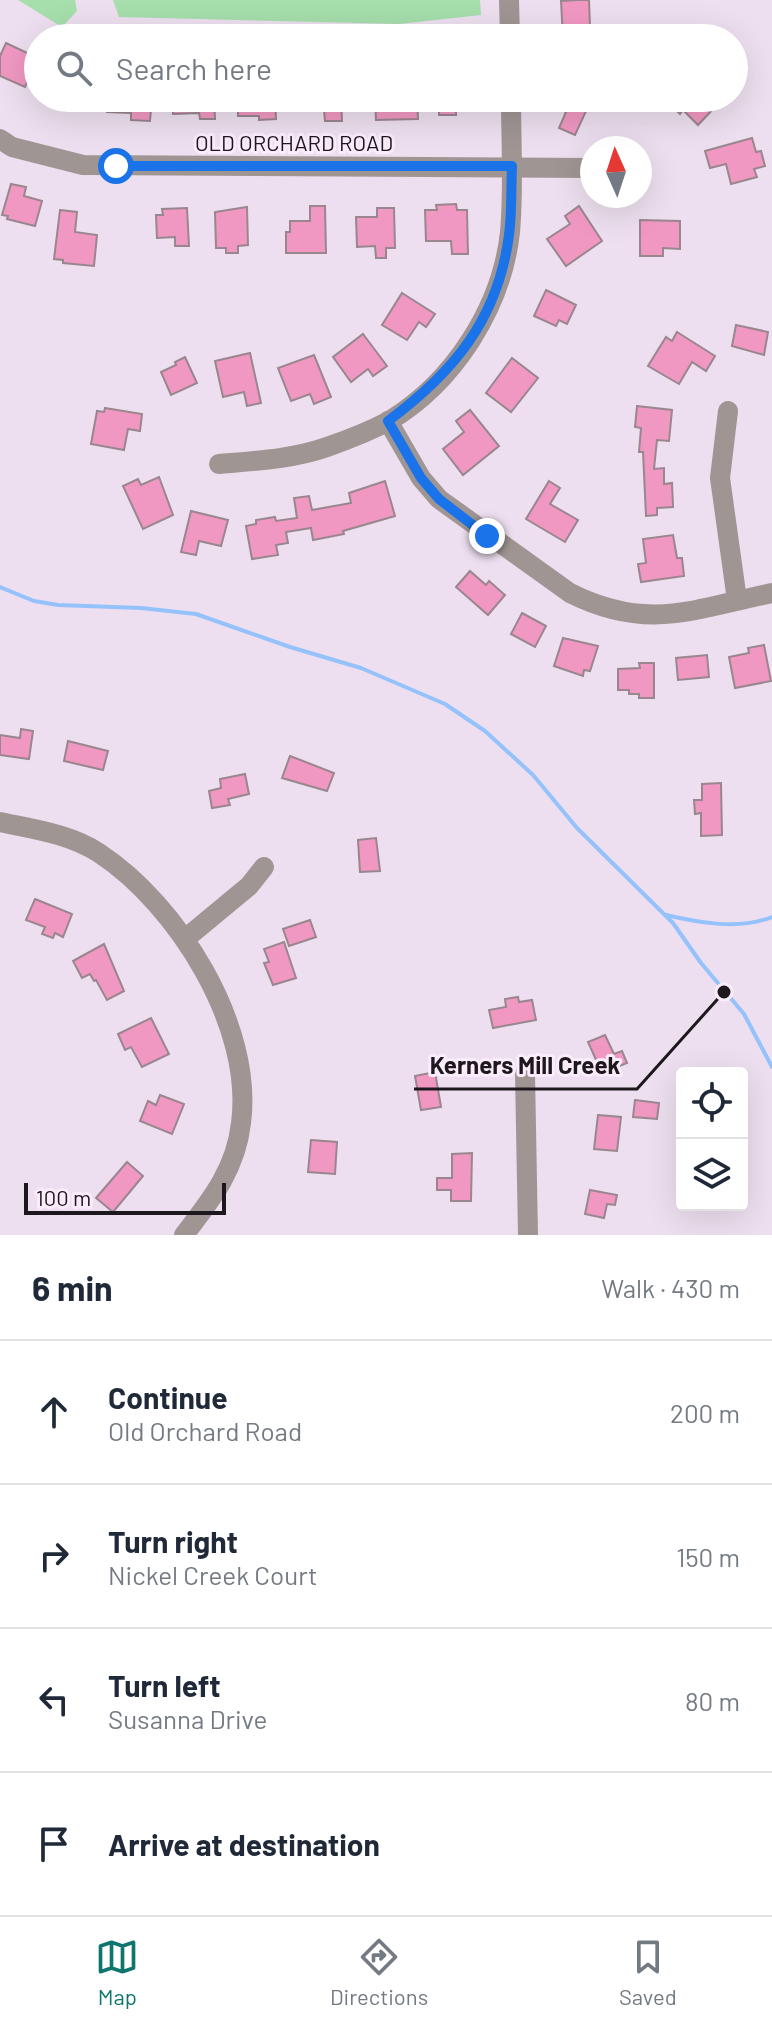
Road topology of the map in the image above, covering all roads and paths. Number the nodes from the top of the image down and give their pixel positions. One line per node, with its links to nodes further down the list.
1 (509, 0): 2 (street)
2 (510, 24)
3 (511, 112): 5 (street)
4 (0, 139): 5 (street, OLD ORCHARD ROAD)
5 (512, 166): 6 (street, OLD ORCHARD ROAD); 8 (street)
6 (580, 168)
7 (728, 411): 11 (street)
8 (388, 421): 9 (street); 11 (street)
9 (219, 464)
10 (772, 593): 11 (street)
11 (737, 600)
12 (0, 822): 14 (street)
13 (264, 867): 14 (street)
14 (185, 939): 16 (street)
15 (525, 1074): 17 (street)
16 (184, 1235)
17 (528, 1235)

